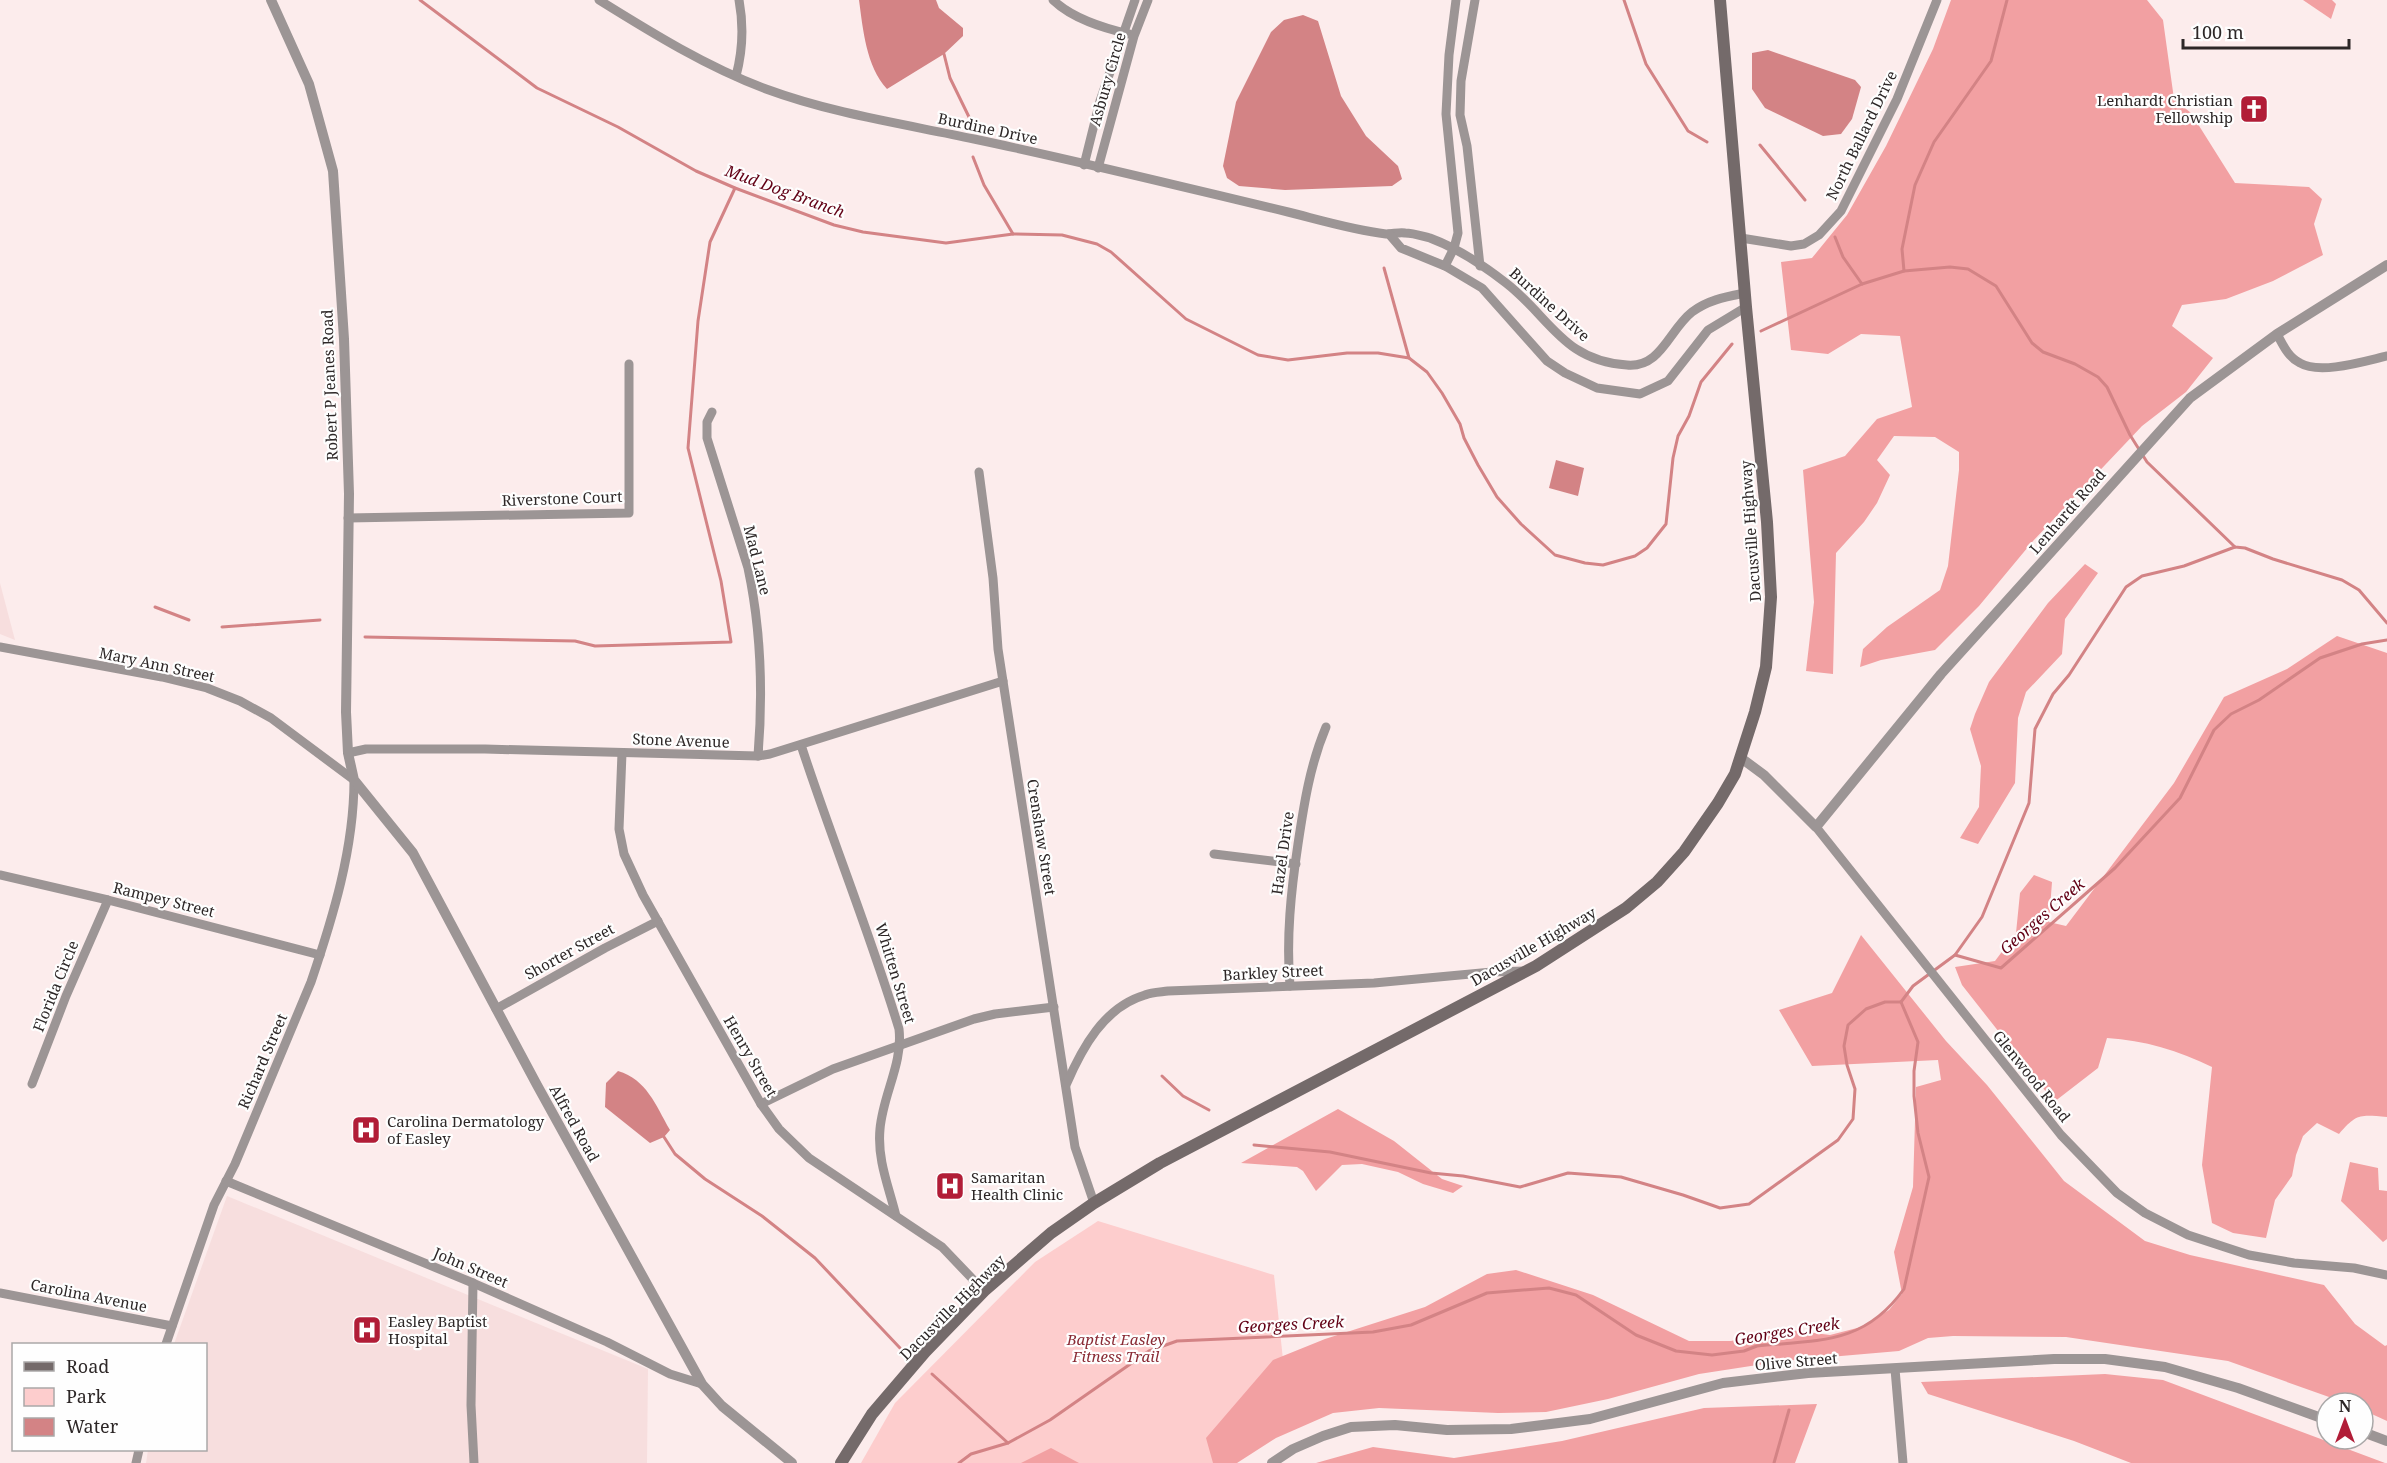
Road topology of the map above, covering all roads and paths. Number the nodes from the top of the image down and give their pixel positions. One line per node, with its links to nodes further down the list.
1 (270, 0): 33 (street, Robert P Jeanes Road)
2 (599, 0): 15 (street, Burdine Drive)
3 (739, 0): 15 (street)
4 (1053, 0): 11 (street)
5 (1135, 0): 11 (street, Asbury Circle)
6 (1148, 0): 12 (street, Asbury Circle)
7 (1456, 0): 13 (street)
8 (1475, 0): 14 (street)
9 (1720, 0): 21 (main road, Dacusville Highway)
10 (1937, 0): 21 (street, North Ballard Drive)
11 (1124, 33): 12 (street); 18 (street, Asbury Circle)
12 (1134, 36): 19 (street, Asbury Circle)
13 (1449, 49): 14 (street); 16 (street)
14 (1466, 53): 17 (street)
15 (736, 76): 18 (street, Burdine Drive)
16 (1446, 114): 17 (street); 22 (street)
17 (1460, 115): 25 (street)
18 (1084, 165): 19 (street, Burdine Drive)
19 (1098, 168): 20 (street, Burdine Drive)
20 (1389, 234): 22 (street, Burdine Drive); 24 (street, Burdine Drive)
21 (1741, 238): 26 (main road, Dacusville Highway)
22 (1454, 248): 24 (street); 25 (street, Burdine Drive)
23 (2387, 265): 28 (street, Lenhardt Road)
24 (1445, 266): 27 (street, Burdine Drive)
25 (1480, 266): 26 (street, Burdine Drive)
26 (1745, 293): 27 (main road, Dacusville Highway)
27 (1746, 307): 41 (main road, Dacusville Highway)
28 (2277, 334): 29 (street); 43 (street, Lenhardt Road)
29 (2387, 356)
30 (629, 364): 33 (street, Riverstone Court)
31 (712, 412): 40 (street, Mad Lane)
32 (979, 472): 35 (street, Crenshaw Street)
33 (348, 518): 38 (street, Robert P Jeanes Road)
34 (0, 647): 42 (street, Mary Ann Street)
35 (1003, 681): 37 (street, Stone Avenue); 52 (street, Crenshaw Street)
36 (1326, 728): 45 (street, Hazel Drive)
37 (801, 745): 40 (street, Stone Avenue); 54 (street, Whitten Street)
38 (348, 753): 39 (street, Stone Avenue); 42 (street, Robert P Jeanes Road)
39 (622, 753): 40 (street, Stone Avenue); 48 (street, Henry Street)
40 (758, 756)
41 (1742, 758): 43 (street, Glenwood Road); 50 (main road, Dacusville Highway)
42 (354, 780): 49 (street, Richard Street); 53 (street, Alfred Road)
43 (1816, 827): 61 (street, Glenwood Road)
44 (1214, 854): 45 (street)
45 (1296, 864): 51 (street, Hazel Drive)
46 (0, 875): 47 (street, Rampey Street)
47 (108, 900): 49 (street, Rampey Street); 55 (street, Florida Circle)
48 (658, 921): 53 (street, Shorter Street); 57 (street, Henry Street)
49 (320, 955): 58 (street, Richard Street)
50 (1526, 971): 51 (street, Barkley Street); 59 (main road, Dacusville Highway)
51 (1290, 986): 56 (street, Barkley Street)
52 (1054, 1008): 54 (street); 56 (street, Crenshaw Street)
53 (495, 1009): 68 (street, Alfred Road)
54 (900, 1046): 57 (street); 60 (street, Whitten Street)
55 (32, 1084)
56 (1066, 1085): 59 (street, Crenshaw Street)
57 (761, 1104): 60 (street, Henry Street)
58 (226, 1181): 62 (street, John Street); 65 (street, Richard Street)
59 (1094, 1203): 63 (main road, Dacusville Highway)
60 (896, 1216): 63 (street, Henry Street)
61 (2387, 1275)
62 (473, 1283): 68 (street, John Street); 70 (street)
63 (984, 1291): 72 (main road, Dacusville Highway)
64 (0, 1293): 65 (street, Carolina Avenue)
65 (172, 1326): 66 (street, Richard Street)
66 (166, 1343)
67 (1895, 1369): 69 (street, Olive Street); 73 (street, Olive Street); 74 (street)
68 (702, 1384): 71 (street, Alfred Road)
69 (2315, 1416)
70 (474, 1463)
71 (792, 1463)
72 (841, 1463)
73 (1272, 1463)
74 (1903, 1463)

